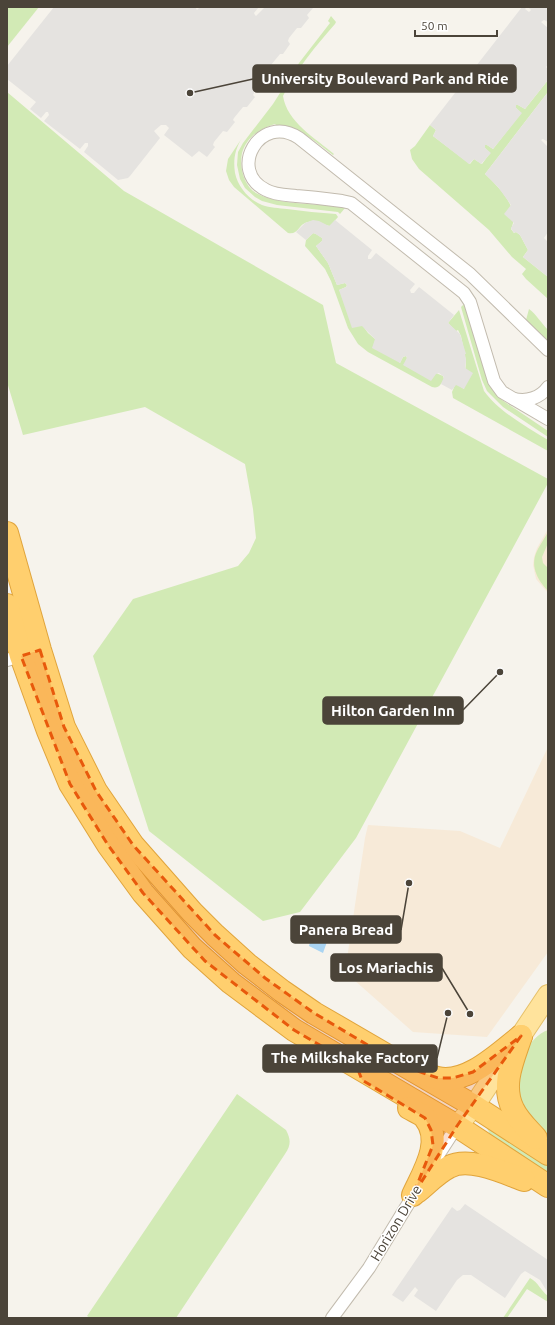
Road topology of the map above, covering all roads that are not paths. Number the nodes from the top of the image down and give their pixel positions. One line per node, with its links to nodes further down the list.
1 (548, 350): 3 (street)
2 (548, 387): 3 (street)
3 (513, 399): 4 (street)
4 (548, 419)
5 (7, 533): 7 (highway)
6 (7, 605): 7 (highway)
7 (23, 655): 10 (highway); 11 (highway)
8 (548, 995): 9 (main road)
9 (521, 1036): 10 (highway); 12 (main road); 14 (highway)
10 (403, 1066): 12 (highway)
11 (357, 1067): 13 (highway); 16 (highway)
12 (474, 1106): 13 (main road); 14 (highway)
13 (456, 1126): 15 (highway); 16 (street, Horizon Drive)
14 (548, 1153)
15 (548, 1187): 16 (highway)
16 (413, 1196): 17 (street, Horizon Drive)
17 (332, 1318)

